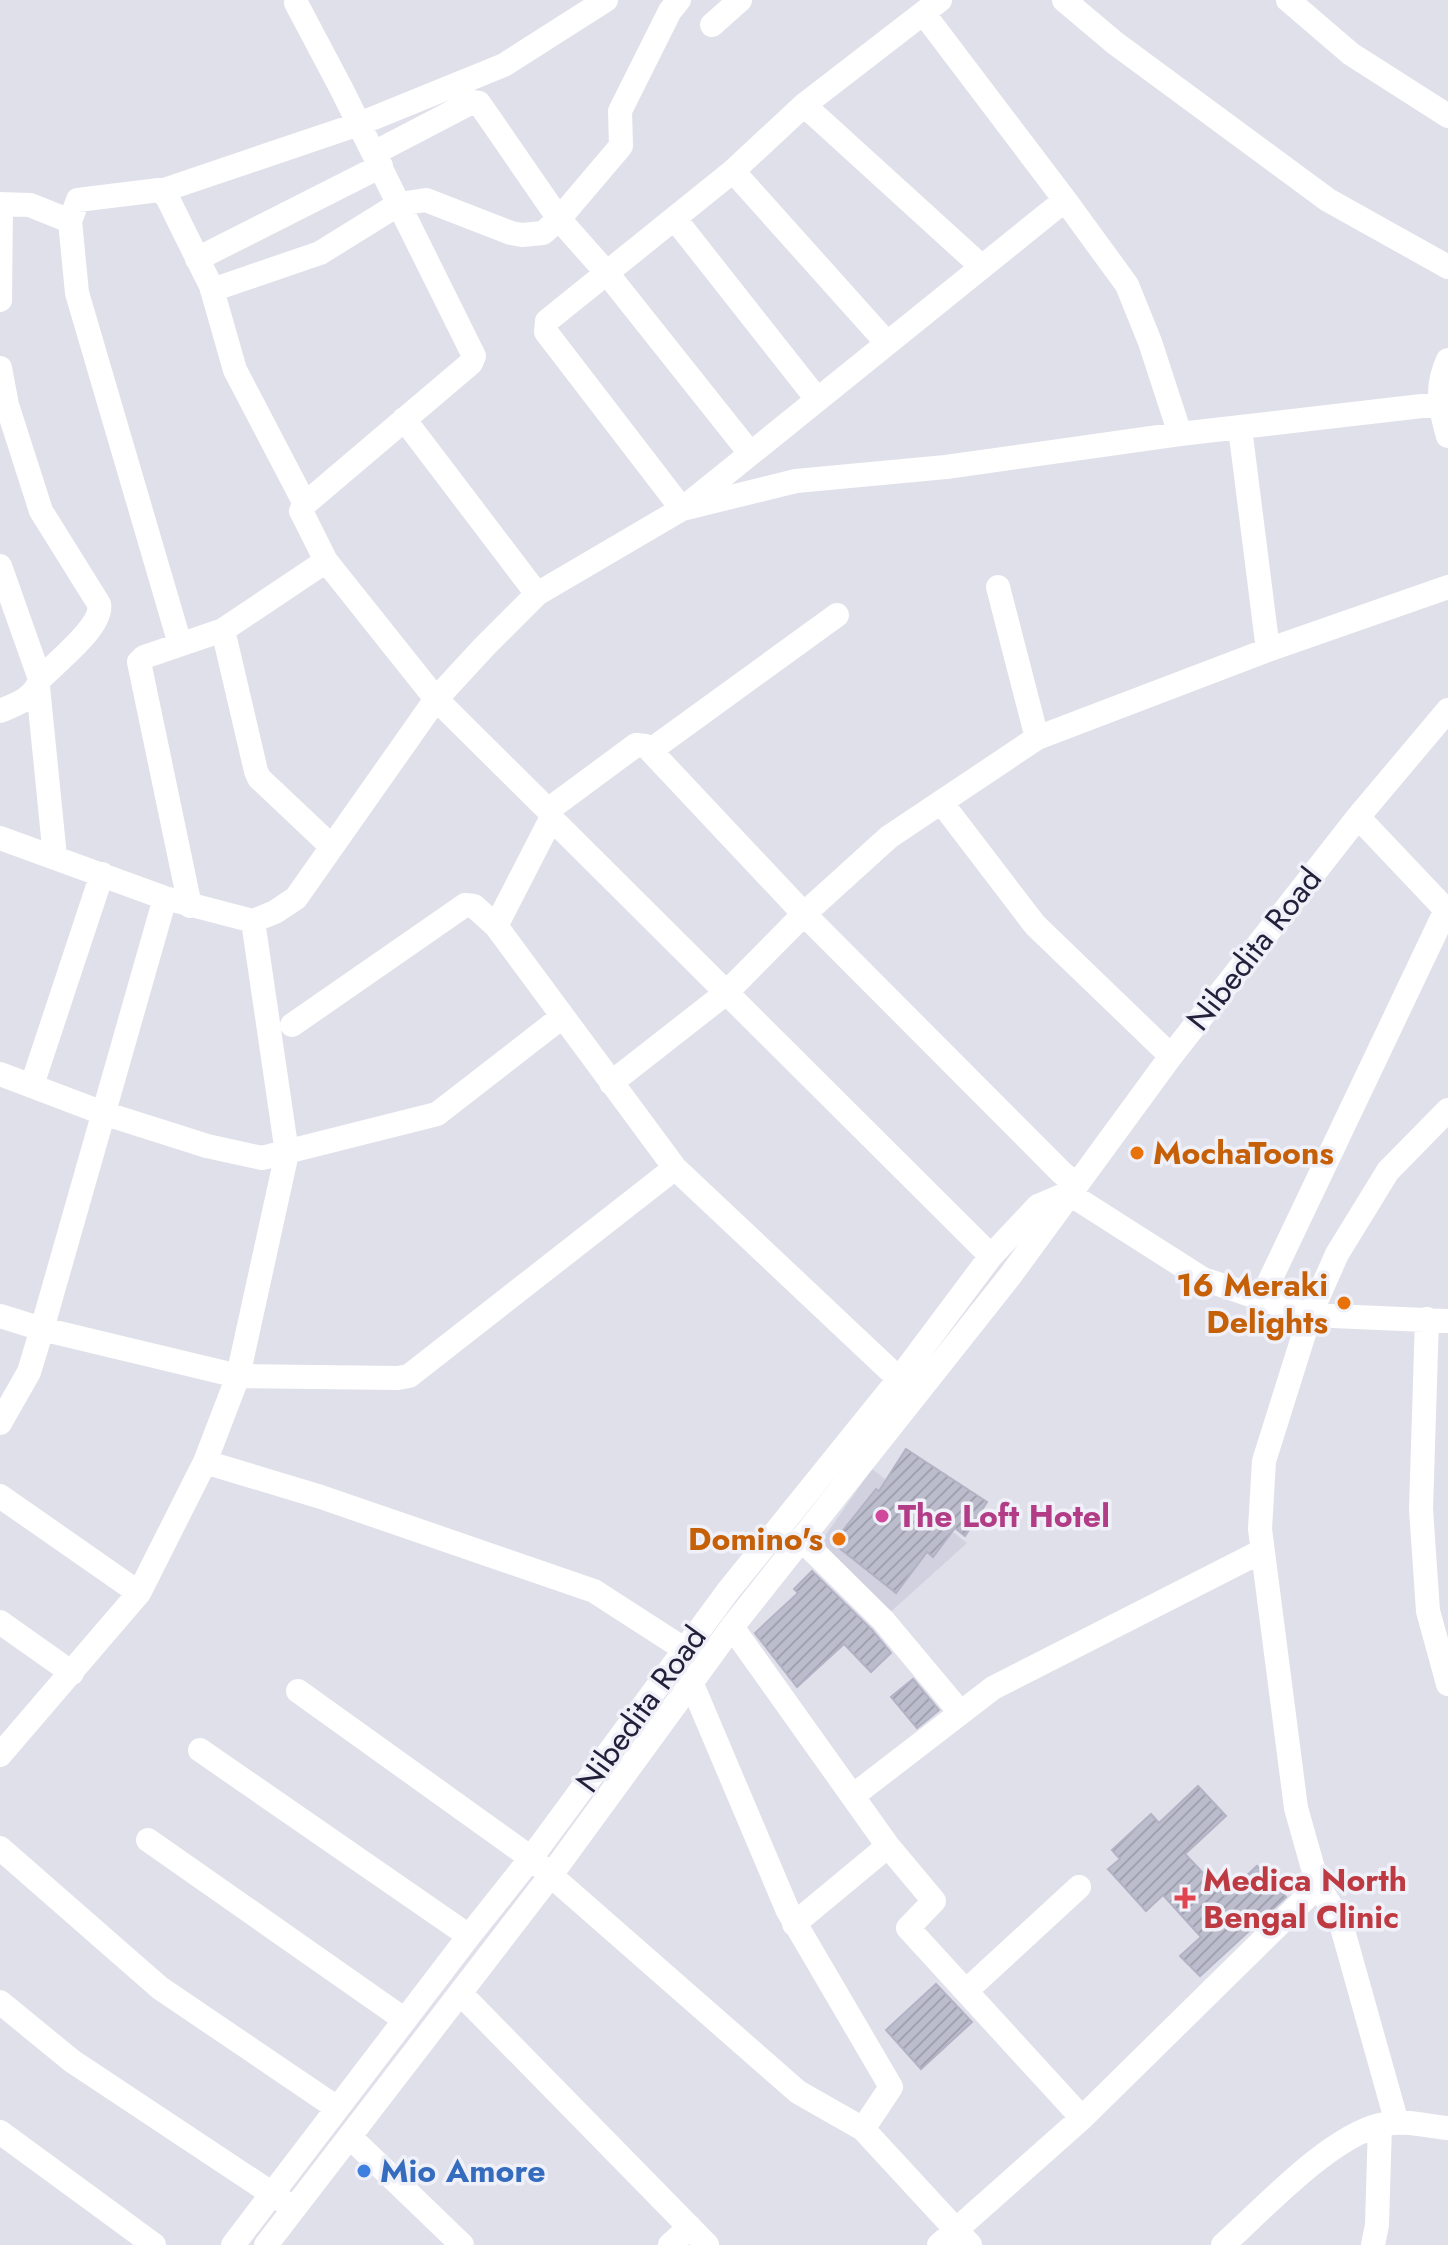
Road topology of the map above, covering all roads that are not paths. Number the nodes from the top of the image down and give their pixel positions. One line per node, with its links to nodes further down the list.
1 (606, 0): 11 (street)
2 (679, 0): 18 (street)
3 (740, 0): 8 (street)
4 (1064, 0): 23 (street)
5 (1288, 0): 10 (street)
6 (296, 3): 11 (street)
7 (932, 7): 9 (street); 15 (street)
8 (712, 25)
9 (804, 105): 13 (street); 22 (street)
10 (1448, 116)
11 (359, 124): 12 (street); 14 (street)
12 (377, 160): 17 (street); 18 (street); 21 (street)
13 (733, 171): 19 (street); 27 (street)
14 (161, 191): 20 (street); 21 (street)
15 (1065, 200): 22 (street); 34 (street)
16 (1, 204): 20 (street); 26 (street)
17 (399, 204): 18 (street); 25 (street); 32 (street)
18 (559, 219): 24 (street)
19 (675, 219): 24 (street); 30 (street)
20 (70, 221): 46 (street)
21 (197, 259): 25 (street)
22 (982, 267): 27 (street)
23 (1448, 267)
24 (606, 272): 36 (street); 38 (street)
25 (212, 290): 37 (street)
26 (0, 300)
27 (887, 343): 30 (street)
28 (1448, 360): 31 (street)
29 (0, 368): 48 (street)
30 (817, 399): 36 (street)
31 (1439, 404): 33 (street); 35 (street)
32 (404, 419): 37 (street); 43 (street)
33 (1240, 428): 34 (street); 47 (street)
34 (1180, 434): 38 (street)
35 (1448, 436)
36 (750, 453): 38 (street)
37 (305, 504): 39 (street)
38 (682, 509): 43 (street)
39 (326, 561): 45 (street); 49 (street)
40 (0, 566): 48 (street)
41 (998, 587): 52 (street)
42 (1448, 587): 47 (street)
43 (537, 594): 49 (street)
44 (837, 615): 53 (street)
45 (223, 630): 46 (street); 58 (street)
46 (180, 644): 62 (street)
47 (1268, 650): 52 (street)
48 (39, 683): 50 (street); 59 (street)
49 (436, 699): 55 (street); 58 (street)
50 (0, 711)
51 (1443, 721): 56 (street, Nibedita Road)
52 (1037, 738): 54 (street)
53 (651, 750): 55 (street); 64 (street)
54 (941, 802): 64 (street); 70 (street)
55 (550, 815): 66 (street); 67 (street)
56 (1358, 817): 63 (street); 70 (street, Nibedita Road)
57 (0, 838): 59 (street)
58 (331, 846): 65 (street)
59 (55, 857): 60 (street)
60 (102, 874): 61 (street); 73 (street)
61 (165, 898): 62 (street); 75 (street)
62 (190, 906): 65 (street)
63 (1447, 911): 80 (street)
64 (804, 914): 67 (street); 78 (street)
65 (253, 921): 76 (street)
66 (496, 926): 68 (street); 69 (street)
67 (726, 993): 72 (street); 79 (street)
68 (562, 1017): 72 (street); 76 (street)
69 (292, 1025)
70 (1171, 1056): 78 (street, Nibedita Road)
71 (0, 1074): 73 (street)
72 (611, 1083): 77 (street)
73 (32, 1085): 75 (street)
74 (1448, 1110): 81 (street)
75 (103, 1113): 76 (street); 84 (street)
76 (287, 1153): 85 (street)
77 (675, 1168): 85 (street); 86 (street)
78 (1072, 1188): 79 (street, Nibedita Road); 80 (street); 90 (street, Nibedita Road)
79 (991, 1256): 86 (street, Nibedita Road)
80 (1261, 1299): 81 (street)
81 (1310, 1315): 83 (street); 91 (street)
82 (0, 1316): 84 (street)
83 (1437, 1320): 98 (street)
84 (42, 1329): 85 (street); 87 (street)
85 (238, 1376): 88 (street)
86 (899, 1379): 95 (street, Nibedita Road)
87 (0, 1423)
88 (205, 1462): 92 (street); 95 (street)
89 (0, 1496): 92 (street)
90 (801, 1539): 94 (street, Nibedita Road); 100 (street)
91 (1262, 1551): 100 (street); 109 (street)
92 (139, 1593): 96 (street)
93 (0, 1622): 96 (street)
94 (732, 1627): 97 (street, Nibedita Road); 103 (street)
95 (684, 1649): 107 (street, Nibedita Road)
96 (72, 1673): 101 (street)
97 (691, 1682): 108 (street, Nibedita Road); 111 (street)
98 (1448, 1684)
99 (298, 1691): 107 (street)
100 (960, 1712): 103 (street)
101 (4, 1745)
102 (200, 1750): 112 (street)
103 (854, 1795): 105 (street)
104 (148, 1840): 116 (street)
105 (888, 1846): 111 (street); 113 (street)
106 (0, 1848): 117 (street)
107 (531, 1858): 108 (street); 112 (street, Nibedita Road)
108 (551, 1875): 114 (street, Nibedita Road); 121 (street)
109 (1318, 1886): 118 (street); 119 (street)
110 (1079, 1887): 113 (street)
111 (794, 1924): 121 (street)
112 (469, 1936): 116 (street, Nibedita Road)
113 (966, 1991): 118 (street)
114 (460, 1993): 123 (street, Nibedita Road); 126 (street)
115 (0, 2002): 124 (street)
116 (405, 2020): 117 (street, Nibedita Road)
117 (337, 2108): 124 (street, Nibedita Road)
118 (1082, 2118): 127 (street)
119 (1388, 2124): 120 (street); 133 (street); 134 (street)
120 (1448, 2128)
121 (863, 2129): 127 (street)
122 (0, 2132): 128 (street)
123 (351, 2138): 125 (street, Nibedita Road); 131 (street)
124 (273, 2192): 125 (street); 129 (street, Nibedita Road)
125 (294, 2209): 130 (street, Nibedita Road)
126 (698, 2236): 132 (street)
127 (955, 2240)
128 (154, 2245)
129 (233, 2245)
130 (266, 2245)
131 (462, 2245)
132 (670, 2245)
133 (1223, 2245)
134 (1373, 2245)

